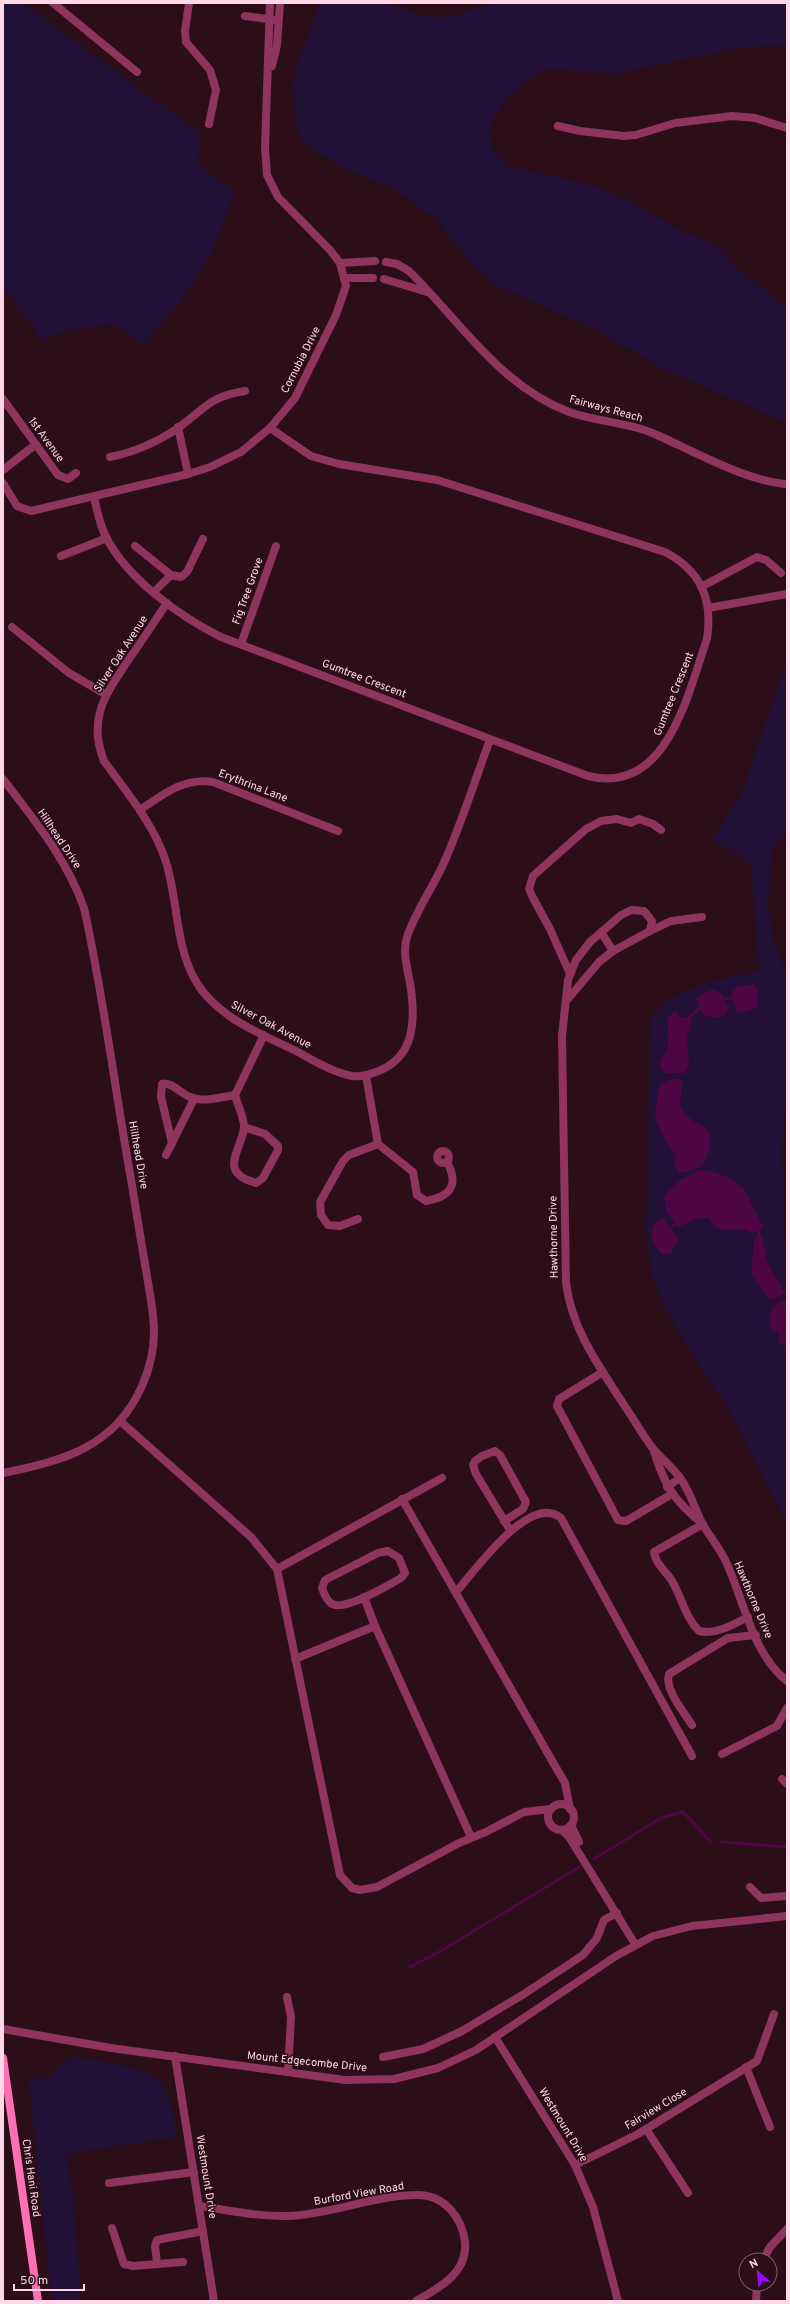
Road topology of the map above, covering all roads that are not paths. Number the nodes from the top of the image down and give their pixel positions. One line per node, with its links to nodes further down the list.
1 (53, 3): 8 (street)
2 (189, 3): 10 (street)
3 (270, 3): 6 (street, Cornubia Drive)
4 (280, 3): 7 (street, Cornubia Drive)
5 (245, 16): 6 (street)
6 (270, 20): 7 (street); 9 (street, Cornubia Drive)
7 (279, 20): 9 (street, Cornubia Drive)
8 (137, 72)
9 (269, 76): 14 (street, Cornubia Drive)
10 (209, 124)
11 (558, 126): 12 (street)
12 (787, 128)
13 (375, 261): 14 (street)
14 (340, 262): 16 (street, Cornubia Drive)
15 (386, 262): 19 (street, Fairways Reach)
16 (344, 278): 17 (street); 23 (street, Cornubia Drive)
17 (373, 278)
18 (384, 279): 19 (street, Fairways Reach)
19 (430, 293): 29 (street, Fairways Reach)
20 (245, 391): 22 (street)
21 (3, 399): 24 (street, 1st Avenue)
22 (178, 427): 25 (street); 28 (street)
23 (270, 428): 28 (street, Cornubia Drive); 39 (street, Gumtree Crescent)
24 (35, 445): 26 (street); 27 (street, 1st Avenue)
25 (110, 457)
26 (3, 470)
27 (76, 473)
28 (188, 474): 31 (street, Cornubia Drive)
29 (787, 484)
30 (4, 489): 31 (street, Cornubia Drive)
31 (94, 497): 32 (street, Gumtree Crescent)
32 (107, 538): 36 (street); 40 (street, Gumtree Crescent)
33 (203, 539): 38 (street)
34 (135, 546): 38 (street)
35 (276, 546): 45 (street, Fig Tree Grove)
36 (61, 556)
37 (781, 573): 39 (street)
38 (171, 575): 40 (street)
39 (701, 587): 43 (street, Gumtree Crescent)
40 (154, 592): 42 (street, Gumtree Crescent)
41 (787, 594): 43 (street)
42 (167, 603): 45 (street, Gumtree Crescent); 46 (street, Silver Oak Avenue)
43 (708, 608): 47 (street, Gumtree Crescent)
44 (12, 627): 46 (street)
45 (242, 644): 47 (street, Gumtree Crescent)
46 (105, 694): 49 (street, Silver Oak Avenue)
47 (490, 740): 59 (street, Silver Oak Avenue)
48 (3, 779): 69 (street, Hillhead Drive)
49 (140, 810): 51 (street, Erythrina Lane); 58 (street, Silver Oak Avenue)
50 (661, 830): 56 (street)
51 (338, 831)
52 (702, 917): 53 (street)
53 (650, 931): 54 (street, Hawthorne Drive); 55 (street)
54 (601, 932): 55 (street); 56 (street, Hawthorne Drive)
55 (612, 951): 57 (street)
56 (570, 974): 57 (street, Hawthorne Drive)
57 (567, 1000): 68 (street, Hawthorne Drive)
58 (264, 1035): 59 (street, Silver Oak Avenue); 60 (street)
59 (366, 1076): 64 (street)
60 (235, 1094): 61 (street); 62 (street)
61 (194, 1099): 63 (street); 63 (street)
62 (244, 1127): 62 (street)
63 (172, 1143): 65 (street)
64 (378, 1144): 66 (street); 67 (street)
65 (166, 1155)
66 (447, 1162)
67 (358, 1219)
68 (603, 1372): 70 (street, Hawthorne Drive); 75 (street)
69 (120, 1420): 71 (street, Hillhead Drive); 82 (street)
70 (654, 1450): 73 (street, Hawthorne Drive); 74 (street, Hawthorne Drive)
71 (3, 1474)
72 (442, 1478): 77 (street)
73 (680, 1478): 74 (street); 76 (street, Hawthorne Drive)
74 (667, 1487): 75 (street, Hawthorne Drive)
75 (672, 1494): 78 (street, Hawthorne Drive)
76 (691, 1495): 78 (street); 80 (street, Hawthorne Drive)
77 (402, 1499): 82 (street); 83 (street)
78 (679, 1503): 80 (street, Hawthorne Drive)
79 (504, 1521): 79 (street); 81 (street)
80 (703, 1524): 85 (street, Hawthorne Drive); 85 (street)
81 (510, 1530): 83 (street); 93 (street)
82 (277, 1569): 88 (street)
83 (456, 1592): 94 (street)
84 (364, 1598): 84 (street); 86 (street)
85 (748, 1617): 87 (street, Hawthorne Drive)
86 (375, 1626): 88 (street); 102 (street)
87 (756, 1635): 89 (street, Hawthorne Drive); 91 (street)
88 (295, 1659): 102 (street)
89 (787, 1680)
90 (787, 1708): 92 (street)
91 (692, 1725)
92 (722, 1754)
93 (692, 1756)
94 (567, 1795): 95 (street); 96 (street)
95 (561, 1804): 96 (street); 98 (street)
96 (570, 1808): 100 (street)
97 (535, 1809): 98 (street); 99 (street); 102 (street)
98 (551, 1809): 99 (street)
99 (548, 1818): 101 (street)
100 (571, 1824): 101 (street); 105 (street)
101 (562, 1830): 105 (street)
102 (471, 1837)
103 (750, 1888): 104 (street)
104 (787, 1896)
105 (611, 1903): 106 (street)
106 (616, 1913): 108 (street); 114 (street)
107 (787, 1916): 108 (street, Mount Edgecombe Drive)
108 (635, 1944): 112 (street, Mount Edgecombe Drive)
109 (288, 1997): 117 (street)
110 (774, 2014): 116 (street, Fairview Close)
111 (3, 2028): 113 (street, Mount Edgecombe Drive)
112 (495, 2037): 117 (street, Mount Edgecombe Drive); 120 (street, Westmount Drive)
113 (175, 2056): 117 (street, Mount Edgecombe Drive); 121 (street, Westmount Drive)
114 (383, 2057)
115 (3, 2058): 131 (main road, Chris Hani Road)
116 (746, 2067): 118 (street); 119 (street, Fairview Close)
117 (288, 2072)
118 (770, 2127)
119 (646, 2130): 120 (street, Fairview Close); 123 (street)
120 (575, 2165): 134 (street, Westmount Drive)
121 (194, 2172): 122 (street); 124 (street, Westmount Drive)
122 (109, 2183)
123 (688, 2193)
124 (199, 2206): 127 (street, Westmount Drive); 133 (street, Burford View Road)
125 (112, 2228): 130 (street)
126 (787, 2229): 128 (street)
127 (203, 2231): 130 (street); 132 (street, Westmount Drive)
128 (767, 2252)
129 (183, 2262): 130 (street)
130 (157, 2263)
131 (38, 2301)
132 (214, 2301)
133 (416, 2301)
134 (618, 2301)

